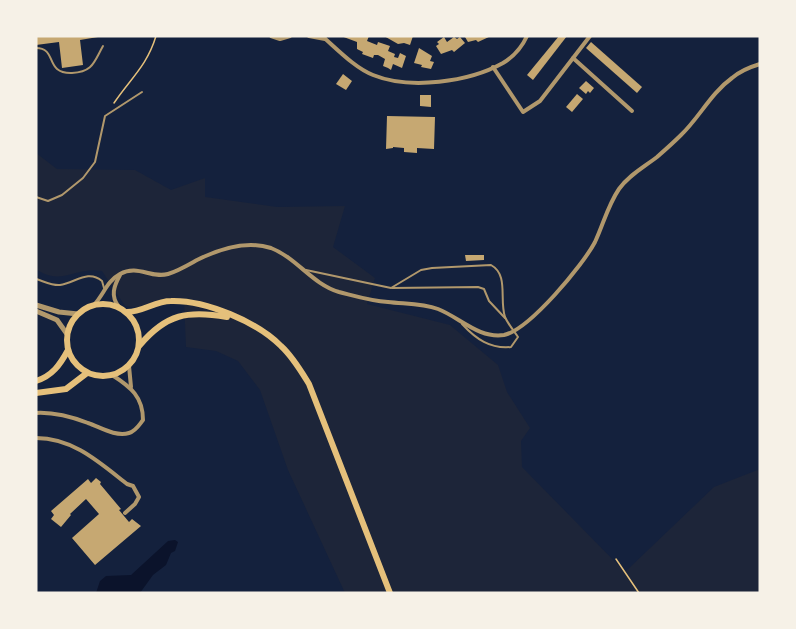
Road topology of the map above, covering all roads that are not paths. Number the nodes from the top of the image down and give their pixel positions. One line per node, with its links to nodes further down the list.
1 (271, 36): 2 (street)
2 (290, 36)
3 (309, 36): 6 (street)
4 (527, 36): 11 (street)
5 (590, 36): 9 (street)
6 (324, 38): 11 (street)
7 (103, 46): 8 (lane)
8 (36, 48)
9 (573, 58): 11 (street); 13 (street)
10 (760, 64): 29 (street)
11 (493, 67)
12 (142, 92): 14 (lane)
13 (632, 111)
14 (36, 197)
15 (301, 269): 16 (street); 19 (lane); 26 (street)
16 (121, 274): 18 (street); 22 (street)
17 (36, 279): 18 (lane)
18 (105, 288): 21 (street)
19 (392, 288): 27 (lane); 27 (lane)
20 (36, 304): 25 (street)
21 (94, 305): 22 (main road); 25 (main road)
22 (119, 307): 24 (main road)
23 (36, 311): 30 (street)
24 (127, 312): 28 (main road); 31 (main road)
25 (78, 314): 30 (main road)
26 (456, 318): 29 (street); 29 (lane)
27 (505, 318): 29 (lane)
28 (246, 322): 31 (main road); 42 (main road)
29 (514, 331)
30 (67, 334): 32 (main road)
31 (139, 345): 33 (main road)
32 (68, 350): 34 (main road); 36 (main road)
33 (129, 366): 35 (main road); 37 (street)
34 (87, 373): 35 (main road); 38 (main road)
35 (112, 375): 37 (street)
36 (36, 381)
37 (131, 388): 39 (street)
38 (36, 393)
39 (36, 412)
40 (36, 438): 41 (street)
41 (125, 513)
42 (390, 593)

